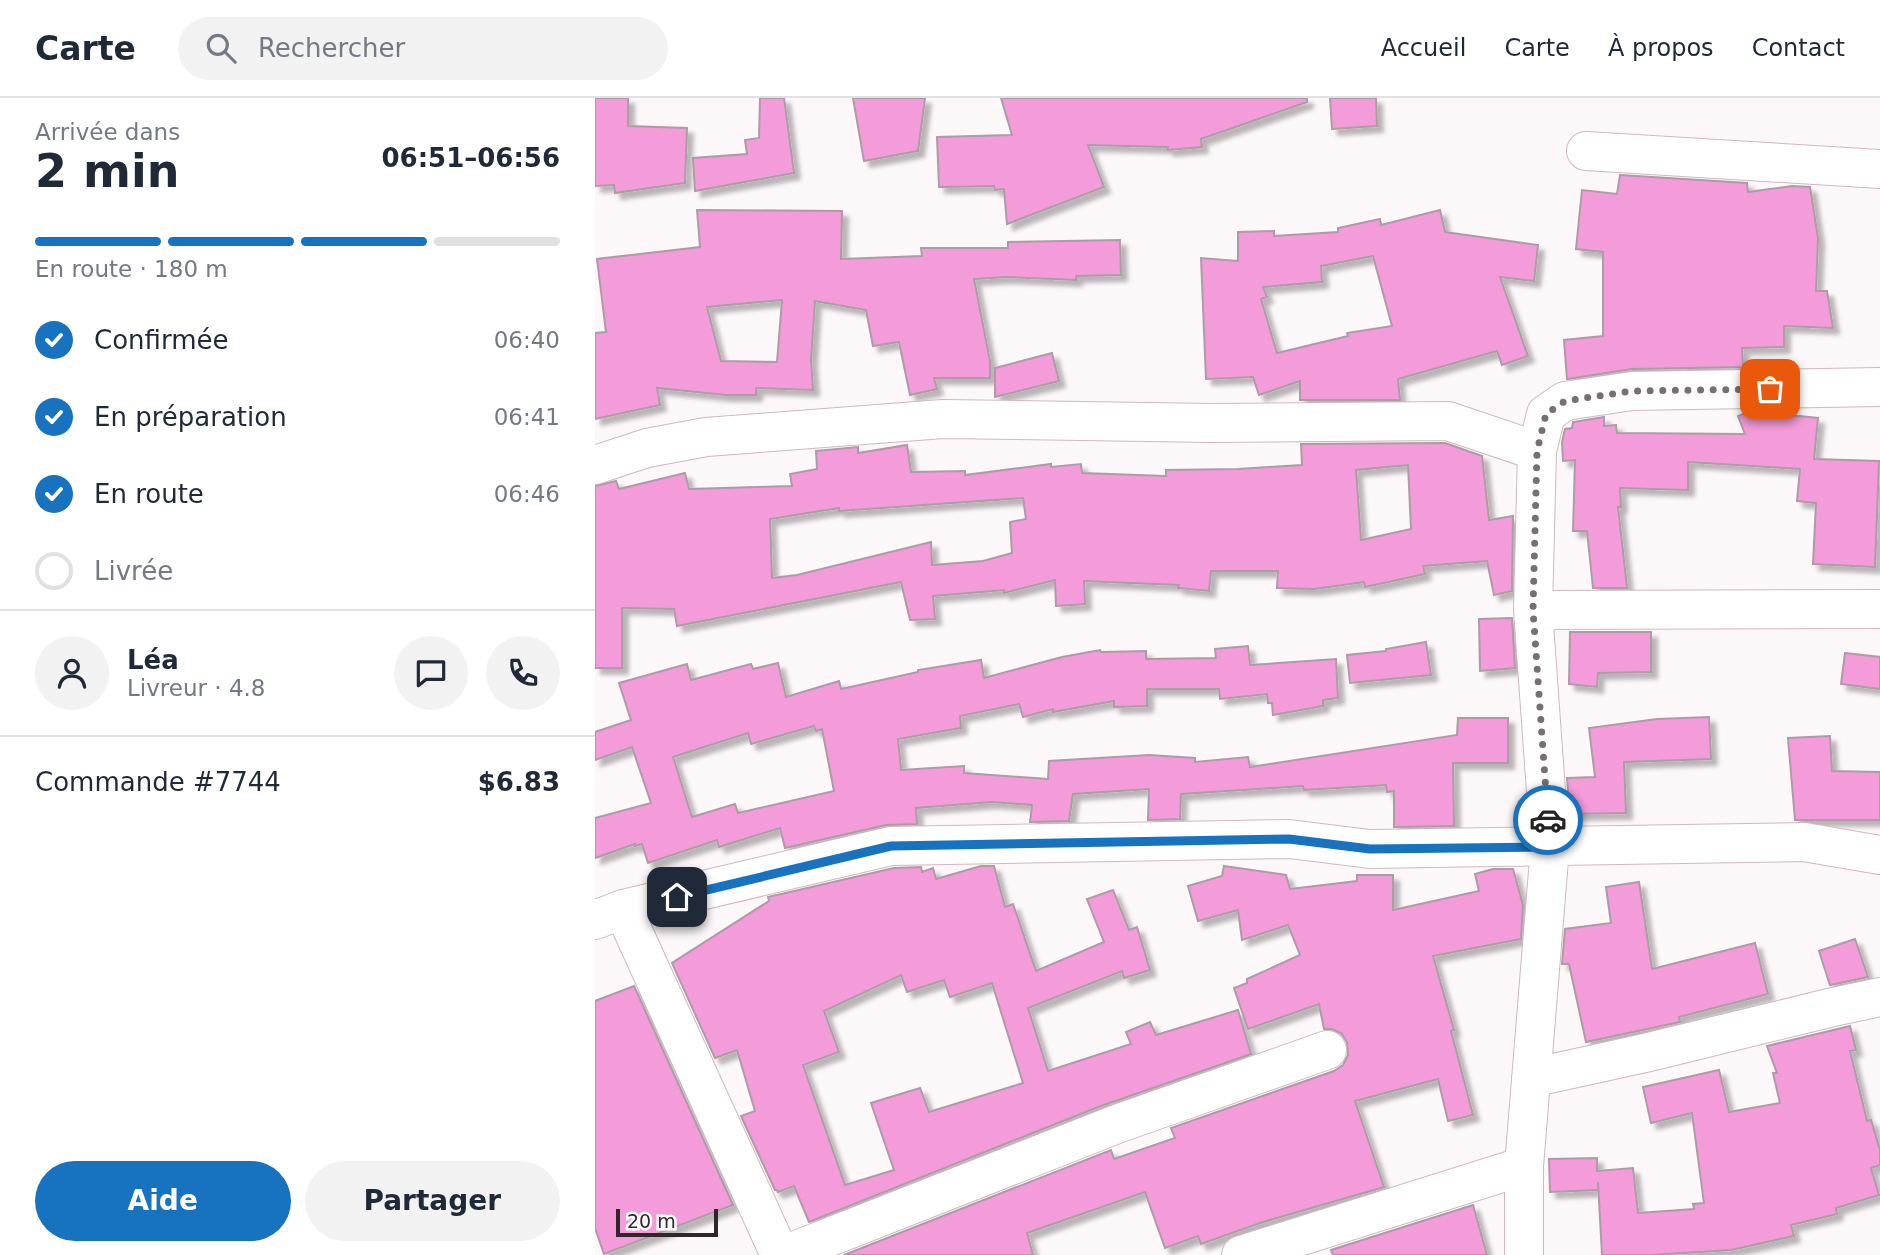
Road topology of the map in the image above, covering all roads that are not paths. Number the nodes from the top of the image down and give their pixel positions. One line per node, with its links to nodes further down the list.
1 (1585, 151): 2 (street)
2 (1880, 169)
3 (1880, 387): 4 (street)
4 (1537, 451): 5 (street); 7 (street)
5 (595, 465)
6 (1880, 608): 7 (street)
7 (1533, 610): 8 (street)
8 (1550, 847): 9 (street); 10 (street); 13 (street)
9 (1880, 855)
10 (609, 915): 15 (street)
11 (1880, 997): 13 (street)
12 (1327, 1050): 15 (street)
13 (1531, 1078): 14 (street)
14 (1524, 1166): 16 (street); 17 (street)
15 (782, 1255)
16 (1241, 1255)
17 (1524, 1255)

